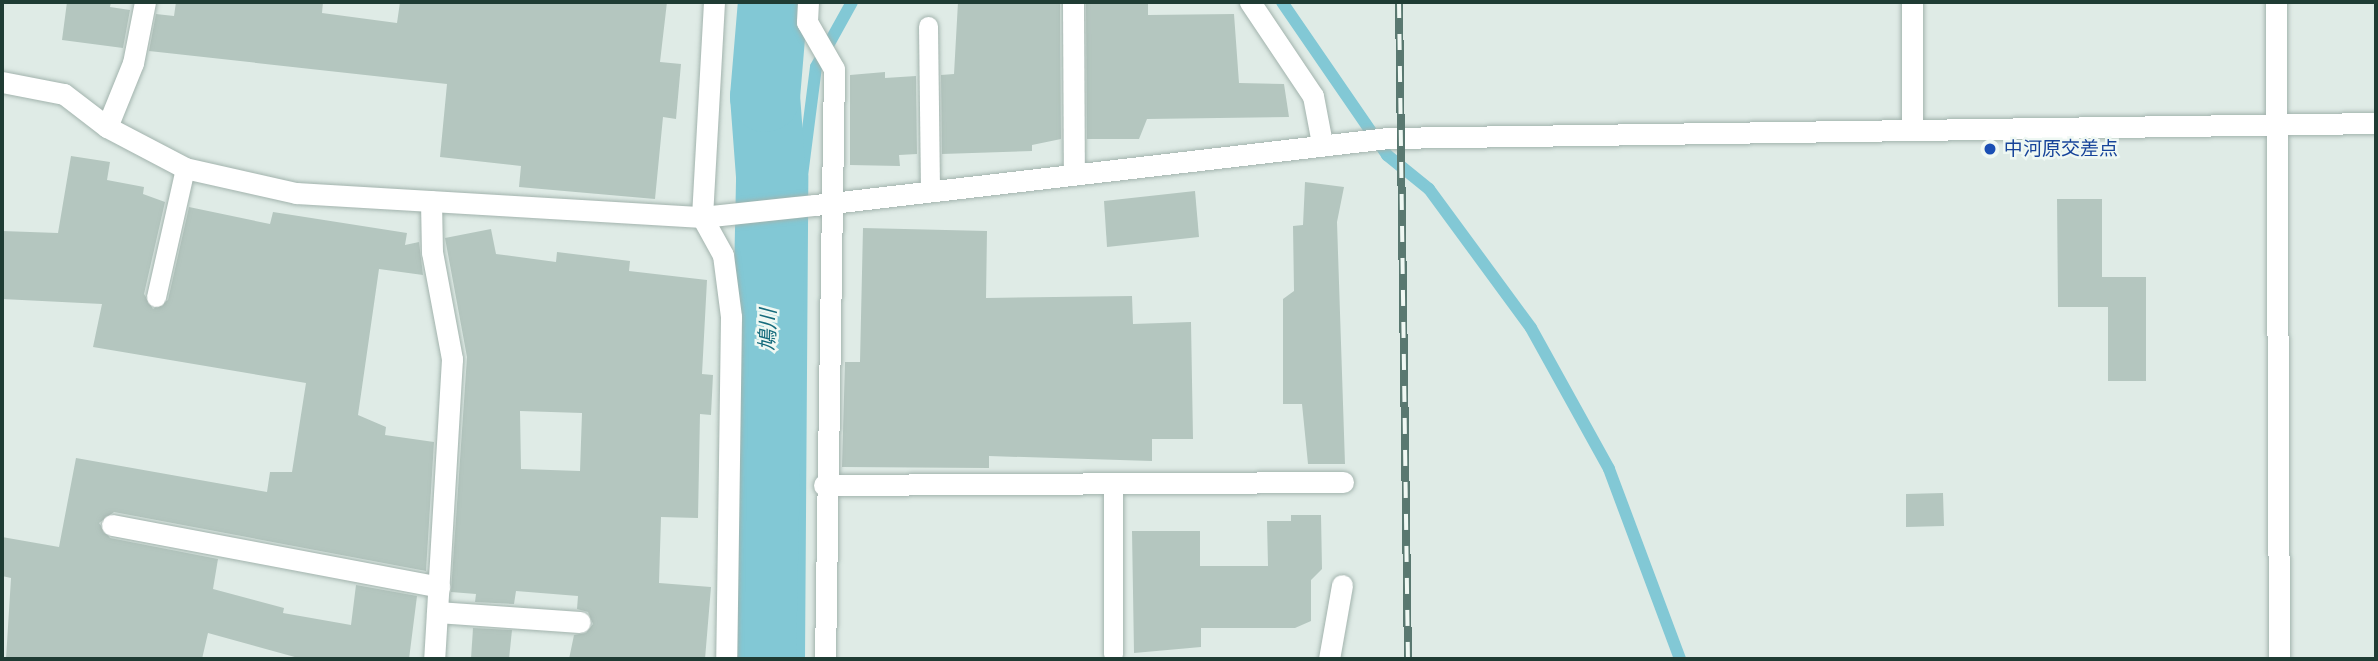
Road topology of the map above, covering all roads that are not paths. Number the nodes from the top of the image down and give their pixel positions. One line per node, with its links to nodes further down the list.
1 (145, 2): 12 (street)
2 (714, 2): 20 (street)
3 (808, 2): 19 (street)
4 (1073, 2): 16 (street)
5 (1250, 2): 14 (street)
6 (1912, 2): 13 (street)
7 (2276, 2): 11 (street)
8 (928, 26): 17 (lane)
9 (2, 82): 12 (street)
10 (2376, 123): 11 (street)
11 (2275, 124): 13 (street); 35 (street)
12 (107, 127): 15 (street)
13 (1912, 128): 14 (street)
14 (1322, 143): 16 (street)
15 (185, 168): 18 (street); 21 (lane)
16 (1074, 172): 17 (street)
17 (930, 189): 19 (street)
18 (431, 201): 20 (street); 27 (street)
19 (823, 204): 20 (street); 24 (street)
20 (702, 217): 32 (street)
21 (156, 297)
22 (1343, 482): 23 (street)
23 (1113, 484): 24 (street); 30 (lane)
24 (824, 485): 33 (street)
25 (112, 525): 27 (street)
26 (1342, 585): 34 (street)
27 (439, 587): 28 (street)
28 (437, 612): 29 (street); 31 (street)
29 (580, 622)
30 (1113, 654)
31 (433, 659)
32 (726, 659)
33 (825, 659)
34 (1329, 659)
35 (2279, 659)

